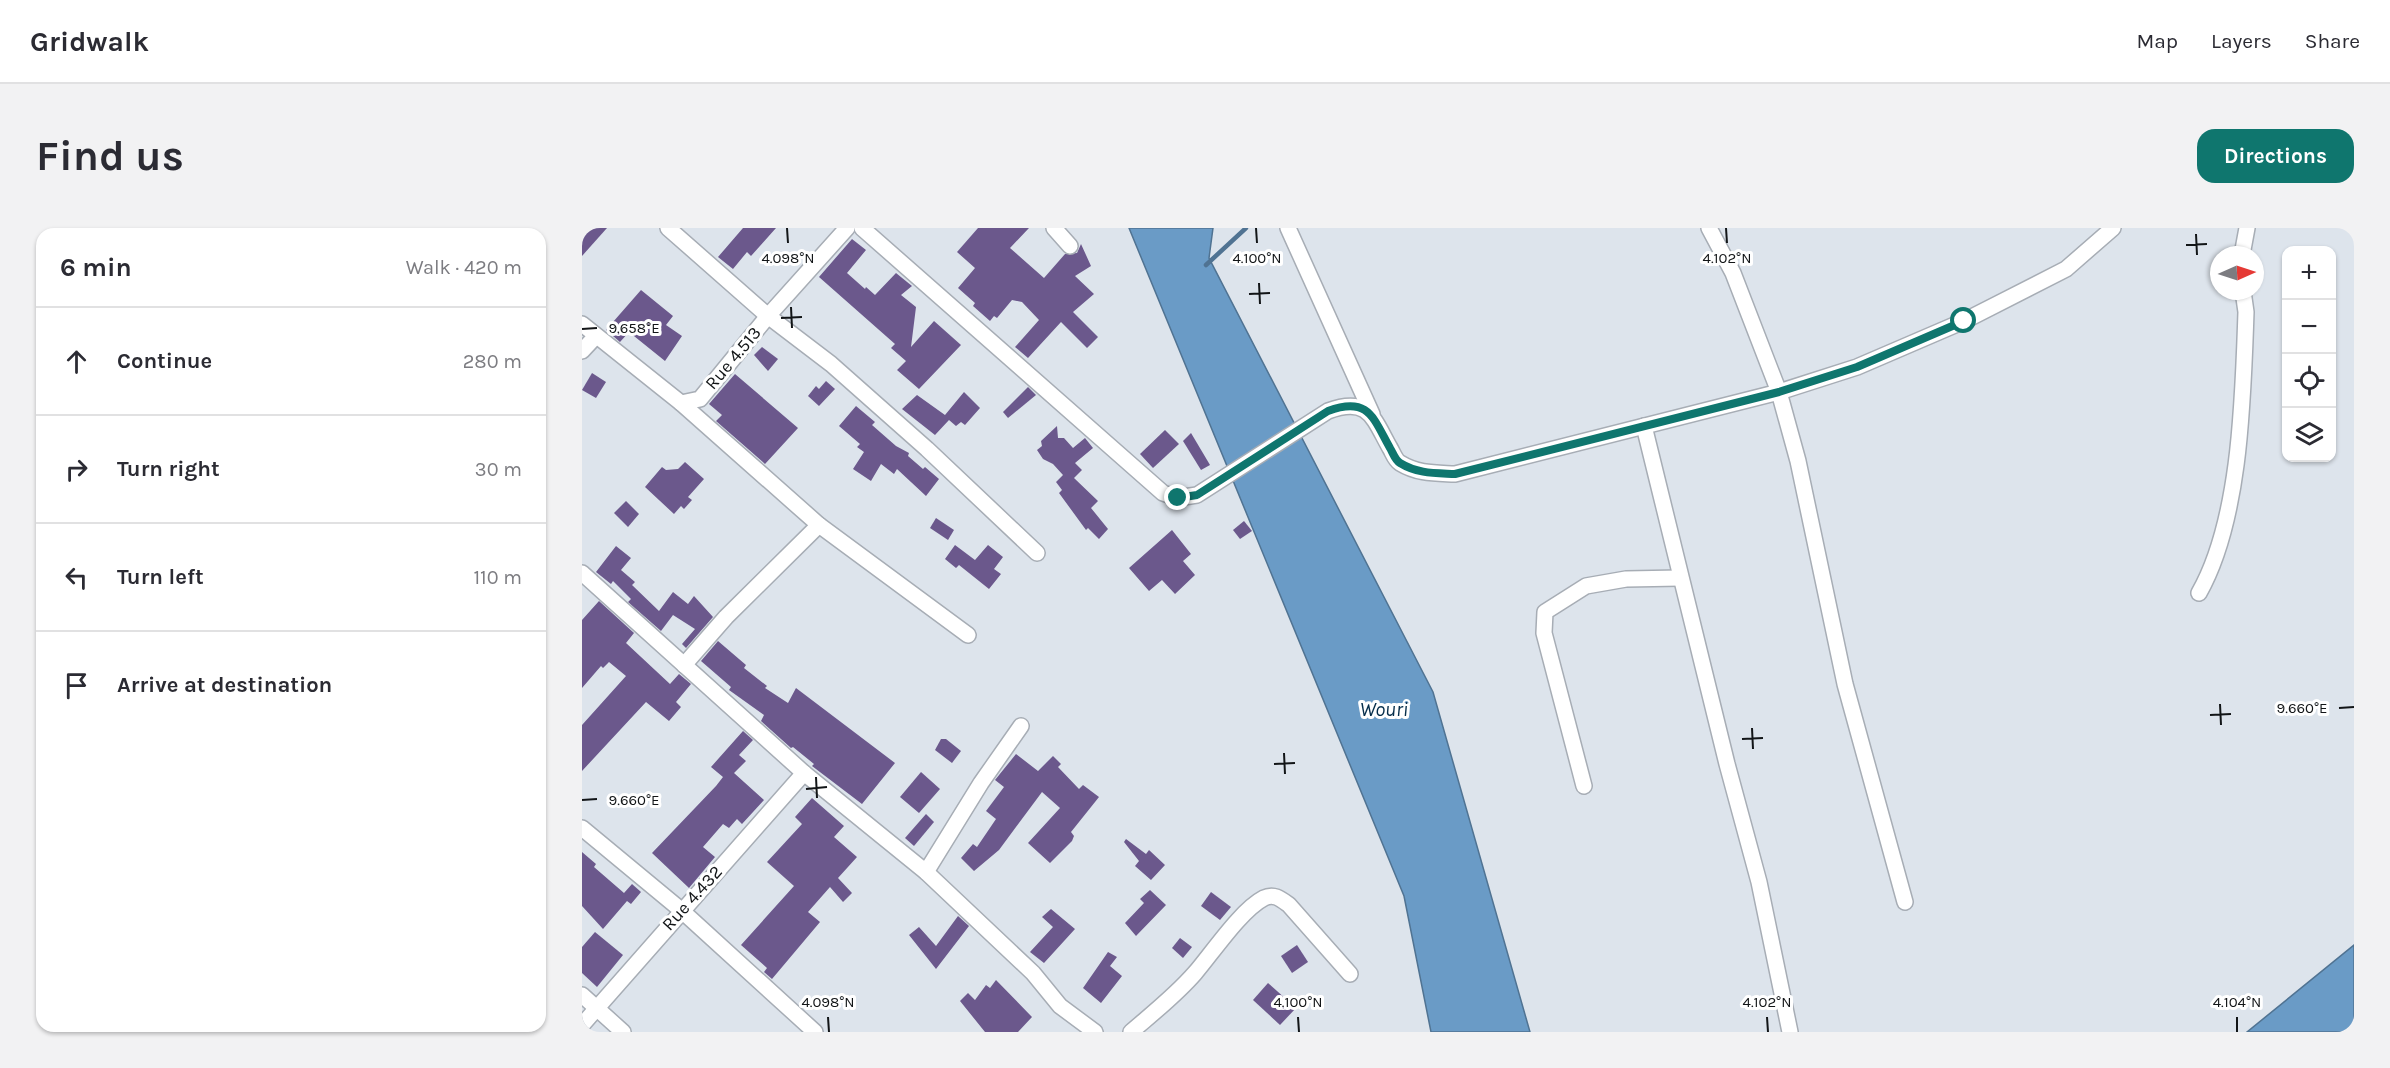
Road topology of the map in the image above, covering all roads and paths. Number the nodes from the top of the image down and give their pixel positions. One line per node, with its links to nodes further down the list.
1 (668, 228): 12 (street)
2 (847, 228): 12 (street, Rue 4.513)
3 (862, 228): 18 (street)
4 (1054, 228): 9 (street)
5 (1288, 228): 18 (street)
6 (1709, 228): 16 (street)
7 (2247, 228): 10 (street)
8 (2103, 231): 16 (street)
9 (1070, 246)
10 (2244, 246)
11 (2244, 300): 24 (street)
12 (768, 316): 17 (street, Rue 4.513); 21 (street)
13 (582, 324): 14 (street)
14 (596, 336): 15 (street); 17 (street)
15 (582, 351)
16 (1779, 392): 19 (street); 32 (street)
17 (681, 403): 20 (street)
18 (1372, 414): 19 (street)
19 (1644, 426): 23 (street)
20 (819, 525): 25 (street); 26 (street)
21 (1037, 553)
22 (582, 573): 26 (street)
23 (1680, 578): 29 (street); 42 (street)
24 (2199, 593)
25 (968, 635)
26 (684, 665): 28 (street)
27 (1021, 726): 31 (street)
28 (804, 773): 31 (street); 33 (street, Rue 4.432)
29 (1584, 786)
30 (582, 828): 33 (street)
31 (926, 872): 40 (street)
32 (1905, 902)
33 (681, 910): 36 (street, Rue 4.432); 39 (street)
34 (1350, 974): 41 (street)
35 (582, 995): 36 (street)
36 (597, 1008): 37 (street, Rue 4.432); 38 (street)
37 (582, 1025)
38 (623, 1032)
39 (815, 1032)
40 (1095, 1032)
41 (1131, 1032)
42 (1790, 1032)

